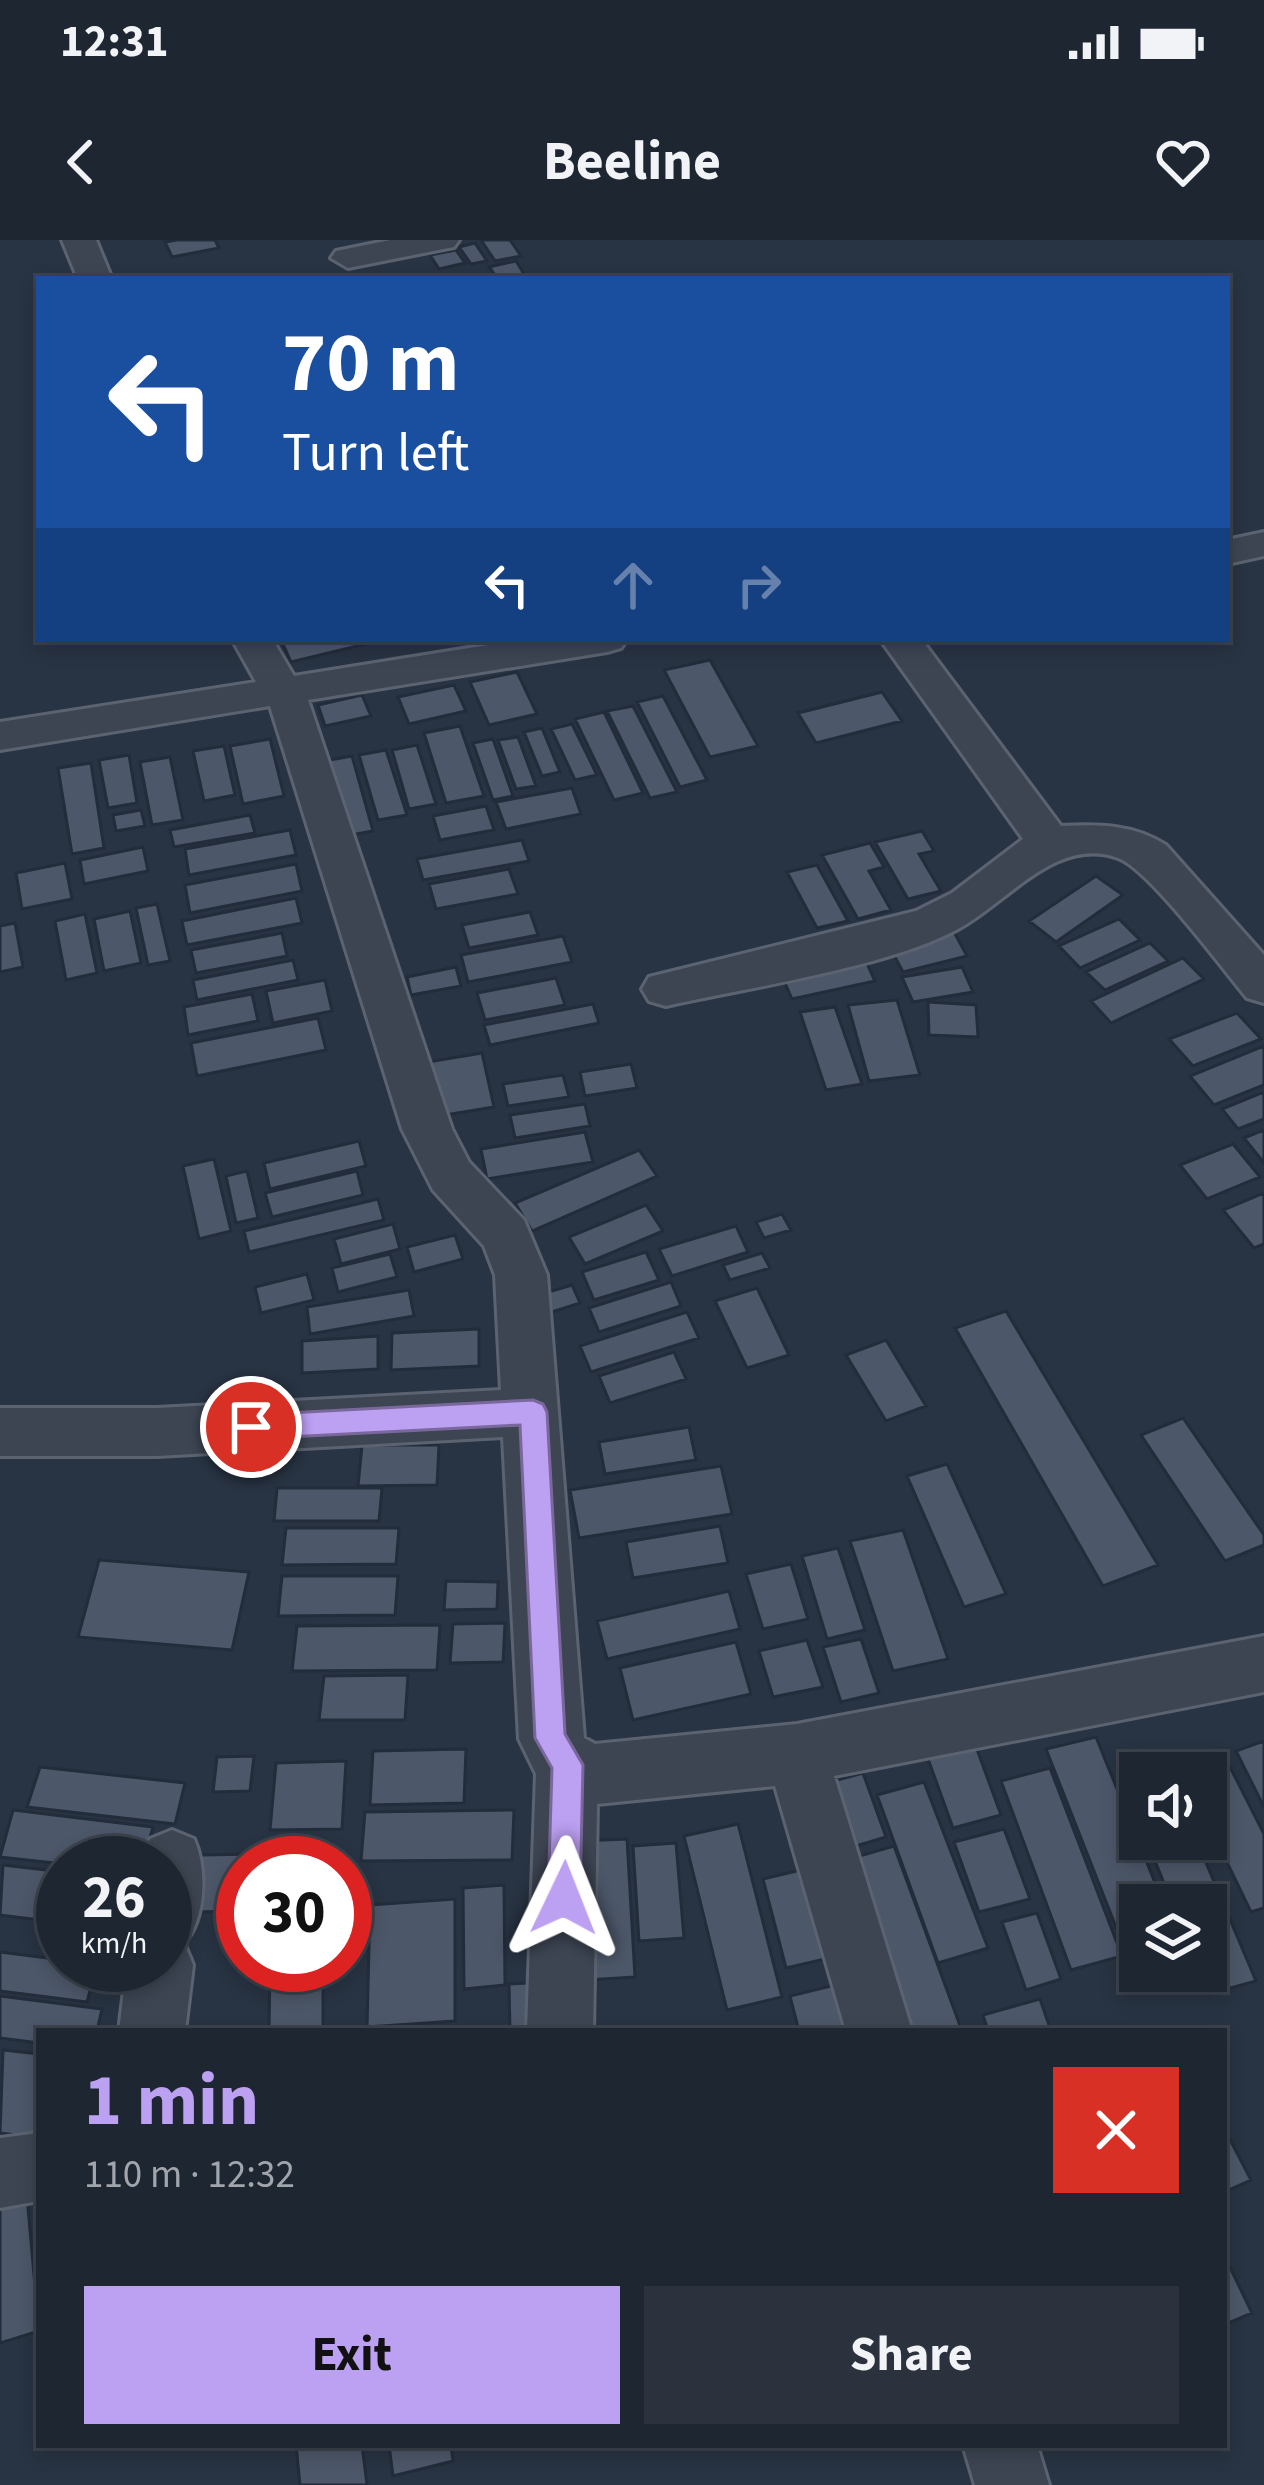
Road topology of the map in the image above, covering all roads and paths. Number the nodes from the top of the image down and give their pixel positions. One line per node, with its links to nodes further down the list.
1 (79, 240): 4 (street)
2 (442, 240): 3 (street)
3 (349, 259)
4 (94, 276)
5 (1264, 544): 6 (street)
6 (1230, 551)
7 (254, 642): 10 (street)
8 (587, 642): 10 (street)
9 (902, 642): 12 (street)
10 (278, 689): 11 (street); 15 (street)
11 (0, 736)
12 (1049, 842): 13 (street); 14 (street)
13 (1264, 986)
14 (666, 989)
15 (533, 1412): 16 (street); 19 (street)
16 (0, 1432)
17 (1264, 1664): 18 (street)
18 (797, 1754): 19 (street); 23 (street)
19 (568, 1765): 22 (street)
20 (157, 1992): 21 (street)
21 (152, 2028)
22 (560, 2028)
23 (878, 2028)
24 (36, 2167): 25 (street)
25 (0, 2173)
26 (1001, 2448): 27 (street)
27 (1012, 2485)

